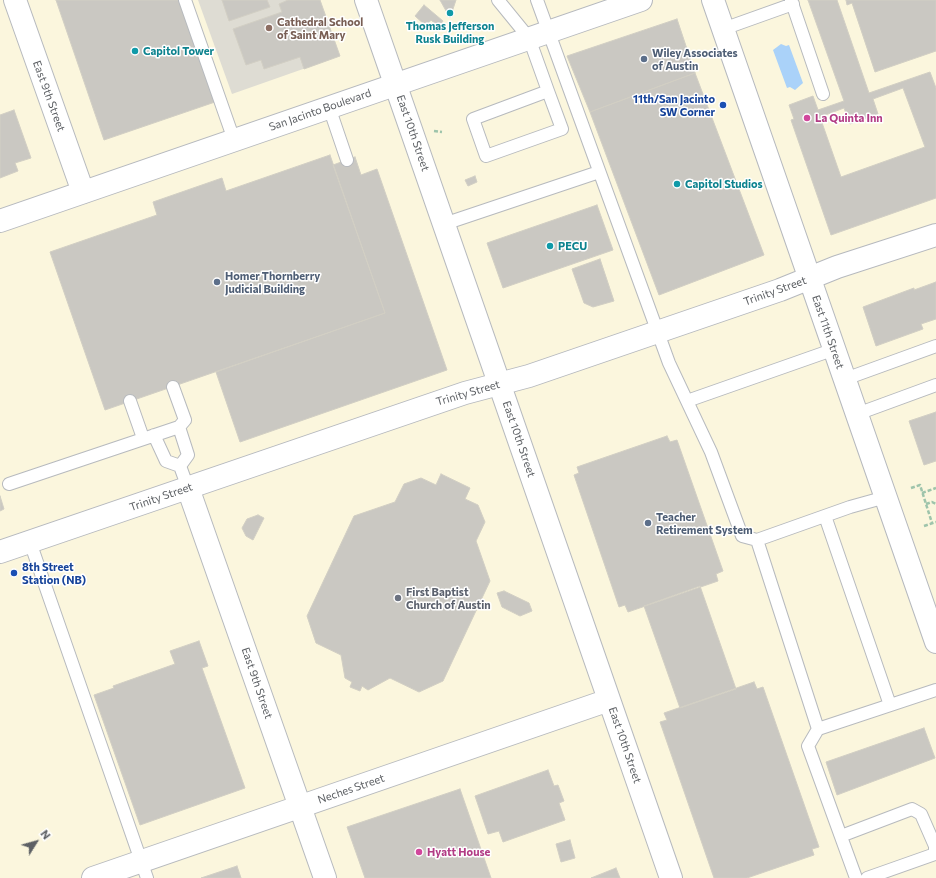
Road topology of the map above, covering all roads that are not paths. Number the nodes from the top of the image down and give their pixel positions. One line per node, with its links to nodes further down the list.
1 (15, 0): 20 (main road, East 9th Street)
2 (185, 0): 17 (lane)
3 (366, 0): 11 (main road, East 10th Street)
4 (498, 0): 10 (lane)
5 (537, 0): 10 (lane)
6 (640, 0): 10 (main road, San Jacinto Boulevard)
7 (713, 0): 9 (main road, East 11th Street)
8 (792, 2): 9 (lane); 13 (lane)
9 (723, 29): 24 (main road, East 11th Street)
10 (539, 35): 11 (main road, San Jacinto Boulevard); 12 (lane); 15 (lane)
11 (395, 84): 14 (main road, San Jacinto Boulevard); 22 (main road, East 10th Street)
12 (548, 91): 16 (lane); 16 (lane)
13 (823, 94)
14 (329, 107): 17 (main road, San Jacinto Boulevard); 18 (lane)
15 (581, 122): 16 (lane); 19 (lane)
16 (562, 129)
17 (234, 140): 20 (main road, San Jacinto Boulevard)
18 (347, 160)
19 (599, 172): 22 (lane); 25 (lane)
20 (83, 192): 21 (main road, San Jacinto Boulevard)
21 (0, 221)
22 (444, 224): 29 (main road, East 10th Street)
23 (936, 235): 24 (main road, Trinity Street)
24 (809, 278): 25 (main road, Trinity Street); 27 (main road, East 11th Street)
25 (658, 332): 29 (main road, Trinity Street); 32 (lane)
26 (936, 346): 28 (lane)
27 (835, 349): 28 (main road, East 11th Street); 32 (lane)
28 (844, 378): 34 (main road, East 11th Street)
29 (501, 384): 39 (main road, Trinity Street); 47 (main road, East 10th Street)
30 (936, 385): 34 (lane)
31 (173, 387): 35 (lane)
32 (687, 401): 42 (lane)
33 (130, 402): 36 (lane)
34 (857, 414): 40 (main road, East 11th Street)
35 (179, 427): 36 (lane); 37 (lane)
36 (148, 437): 37 (lane); 38 (lane)
37 (180, 466): 39 (lane)
38 (9, 484)
39 (188, 488): 43 (main road, Trinity Street); 50 (main road, East 9th Street)
40 (886, 498): 41 (lane); 45 (main road, East 11th Street)
41 (825, 516): 42 (lane); 48 (lane)
42 (757, 540): 49 (lane)
43 (30, 542): 44 (main road, Trinity Street); 52 (lane)
44 (0, 552)
45 (936, 642)
46 (936, 690): 48 (lane)
47 (609, 700): 50 (main road, Neches Street); 55 (main road, East 10th Street)
48 (890, 705): 49 (lane)
49 (818, 729): 51 (lane)
50 (300, 806): 52 (main road, Neches Street); 54 (main road, East 9th Street)
51 (841, 836): 56 (lane); 57 (lane)
52 (144, 870): 53 (main road, Neches Street)
53 (93, 878)
54 (324, 878)
55 (671, 878)
56 (856, 878)
57 (867, 878)

